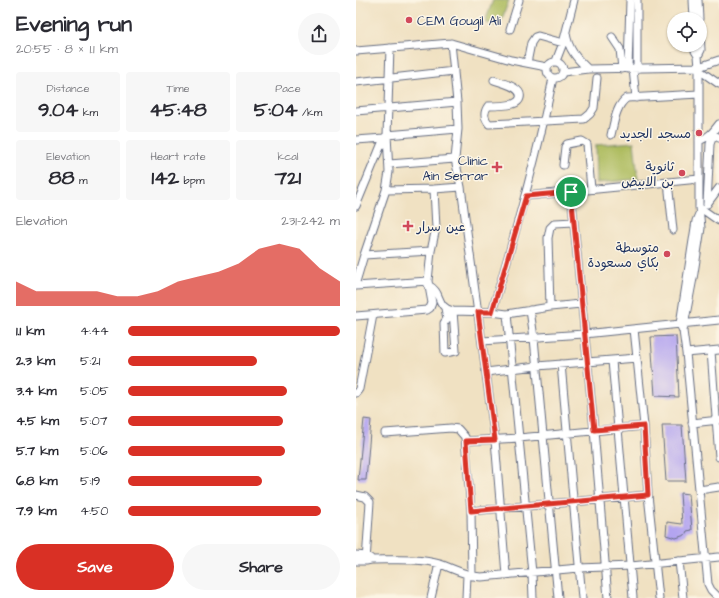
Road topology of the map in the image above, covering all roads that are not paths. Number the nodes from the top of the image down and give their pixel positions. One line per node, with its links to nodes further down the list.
1 (519, 0): 9 (street)
2 (574, 0): 10 (street)
3 (630, 0): 25 (street)
4 (637, 0): 25 (street)
5 (693, 0): 7 (street)
6 (698, 0): 8 (street)
7 (694, 12)
8 (699, 12)
9 (510, 29)
10 (566, 32): 13 (street); 24 (street)
11 (612, 37): 25 (street)
12 (451, 43): 14 (street); 21 (street); 26 (street)
13 (563, 43): 20 (street); 21 (street)
14 (390, 48): 15 (street); 30 (street)
15 (356, 51)
16 (696, 52): 18 (street)
17 (700, 52): 18 (street)
18 (698, 56): 23 (street)
19 (719, 60): 23 (street)
20 (556, 61): 22 (street); 27 (street)
21 (527, 63): 22 (street)
22 (547, 67): 28 (street)
23 (699, 68): 25 (street); 33 (street); 34 (street)
24 (588, 69): 25 (street); 27 (street)
25 (630, 69): 35 (street)
26 (454, 71): 30 (street); 36 (street)
27 (563, 72): 28 (street)
28 (552, 78): 39 (street)
29 (597, 78): 39 (street)
30 (389, 79): 32 (street); 37 (street)
31 (494, 80): 39 (street)
32 (356, 82)
33 (719, 84)
34 (699, 94): 35 (street); 46 (street)
35 (636, 98): 42 (street)
36 (457, 102): 37 (street); 41 (street)
37 (388, 108): 38 (street); 43 (street)
38 (356, 111)
39 (544, 122): 58 (street)
40 (719, 124): 46 (street)
41 (458, 129): 43 (street); 47 (street)
42 (611, 135)
43 (385, 136): 45 (street); 48 (street); 59 (street)
44 (719, 138): 60 (street)
45 (356, 140)
46 (699, 141): 50 (street)
47 (455, 159): 48 (street); 52 (street)
48 (388, 164): 55 (street)
49 (563, 165): 54 (street)
50 (699, 179): 51 (street); 60 (street)
51 (668, 182): 54 (street); 63 (street)
52 (462, 187): 56 (street); 74 (street)
53 (719, 188): 60 (street)
54 (592, 189): 57 (street)
55 (386, 190): 56 (street); 65 (street)
56 (434, 190): 64 (street)
57 (571, 192): 58 (street); 62 (street)
58 (526, 196): 75 (street)
59 (356, 206)
60 (702, 209): 61 (street); 80 (street)
61 (719, 220)
62 (574, 222): 69 (street); 70 (street)
63 (673, 230)
64 (431, 251): 65 (street); 67 (street)
65 (364, 254): 66 (street)
66 (356, 282)
67 (428, 283): 68 (street); 71 (street); 76 (street)
68 (356, 286)
69 (581, 304): 70 (street); 82 (street)
70 (550, 307): 72 (street)
71 (445, 308): 73 (street); 73 (street)
72 (530, 310): 77 (street); 83 (street)
73 (453, 311): 74 (street)
74 (478, 312): 75 (street); 85 (street)
75 (492, 312): 77 (street)
76 (373, 314): 78 (street); 96 (street)
77 (507, 314): 84 (street)
78 (356, 316)
79 (719, 320): 80 (street)
80 (683, 326): 81 (street); 88 (street)
81 (634, 329): 82 (street); 89 (street)
82 (584, 334): 83 (street); 91 (street)
83 (534, 338): 84 (street); 93 (street)
84 (509, 340): 85 (street); 94 (street)
85 (482, 341): 95 (street)
86 (719, 350): 87 (street)
87 (711, 351): 88 (street); 97 (street)
88 (686, 353): 98 (street)
89 (637, 358): 90 (street); 99 (street)
90 (612, 361): 91 (street); 100 (street)
91 (587, 363): 92 (street); 101 (street)
92 (561, 364): 93 (street); 103 (street)
93 (536, 366): 94 (street); 104 (street)
94 (512, 369): 95 (street); 105 (street)
95 (486, 372): 106 (street)
96 (356, 393)
97 (718, 420): 98 (street); 108 (street)
98 (692, 423): 110 (street)
99 (644, 426): 100 (street); 112 (street)
100 (618, 429): 101 (street); 113 (street)
101 (594, 430): 103 (street); 114 (street)
102 (385, 433): 107 (street)
103 (567, 433): 104 (street); 115 (street)
104 (543, 436): 105 (street); 116 (street)
105 (519, 438): 106 (street); 117 (street)
106 (495, 440): 107 (street); 118 (street)
107 (466, 441): 119 (street)
108 (719, 457)
109 (719, 487): 110 (street)
110 (699, 490): 122 (street)
111 (356, 495): 123 (street)
112 (648, 495): 113 (street); 126 (street)
113 (624, 497): 114 (street); 128 (street)
114 (600, 499): 115 (street); 129 (street)
115 (573, 501): 116 (street); 130 (street)
116 (549, 504): 117 (street); 131 (street)
117 (525, 506): 118 (street); 132 (street)
118 (501, 508): 119 (street); 134 (street)
119 (471, 511): 133 (street)
120 (356, 555): 123 (street)
121 (719, 557): 122 (street)
122 (705, 558): 124 (street); 135 (street)
123 (368, 559): 125 (street); 127 (street)
124 (679, 560): 126 (street); 145 (street)
125 (356, 561)
126 (656, 563): 128 (street); 144 (street)
127 (439, 564): 133 (street); 136 (street)
128 (631, 566): 129 (street); 143 (street)
129 (605, 567): 130 (street); 142 (street)
130 (579, 568): 131 (street); 141 (street)
131 (556, 571): 132 (street); 140 (street)
132 (532, 572): 134 (street); 139 (street)
133 (470, 575): 134 (street); 137 (street)
134 (506, 575)
135 (711, 594): 146 (street)
136 (431, 598)
137 (466, 598)
138 (530, 598): 139 (street)
139 (533, 598)
140 (558, 598)
141 (582, 598)
142 (608, 598)
143 (633, 598)
144 (659, 598)
145 (683, 598)
146 (719, 598)

